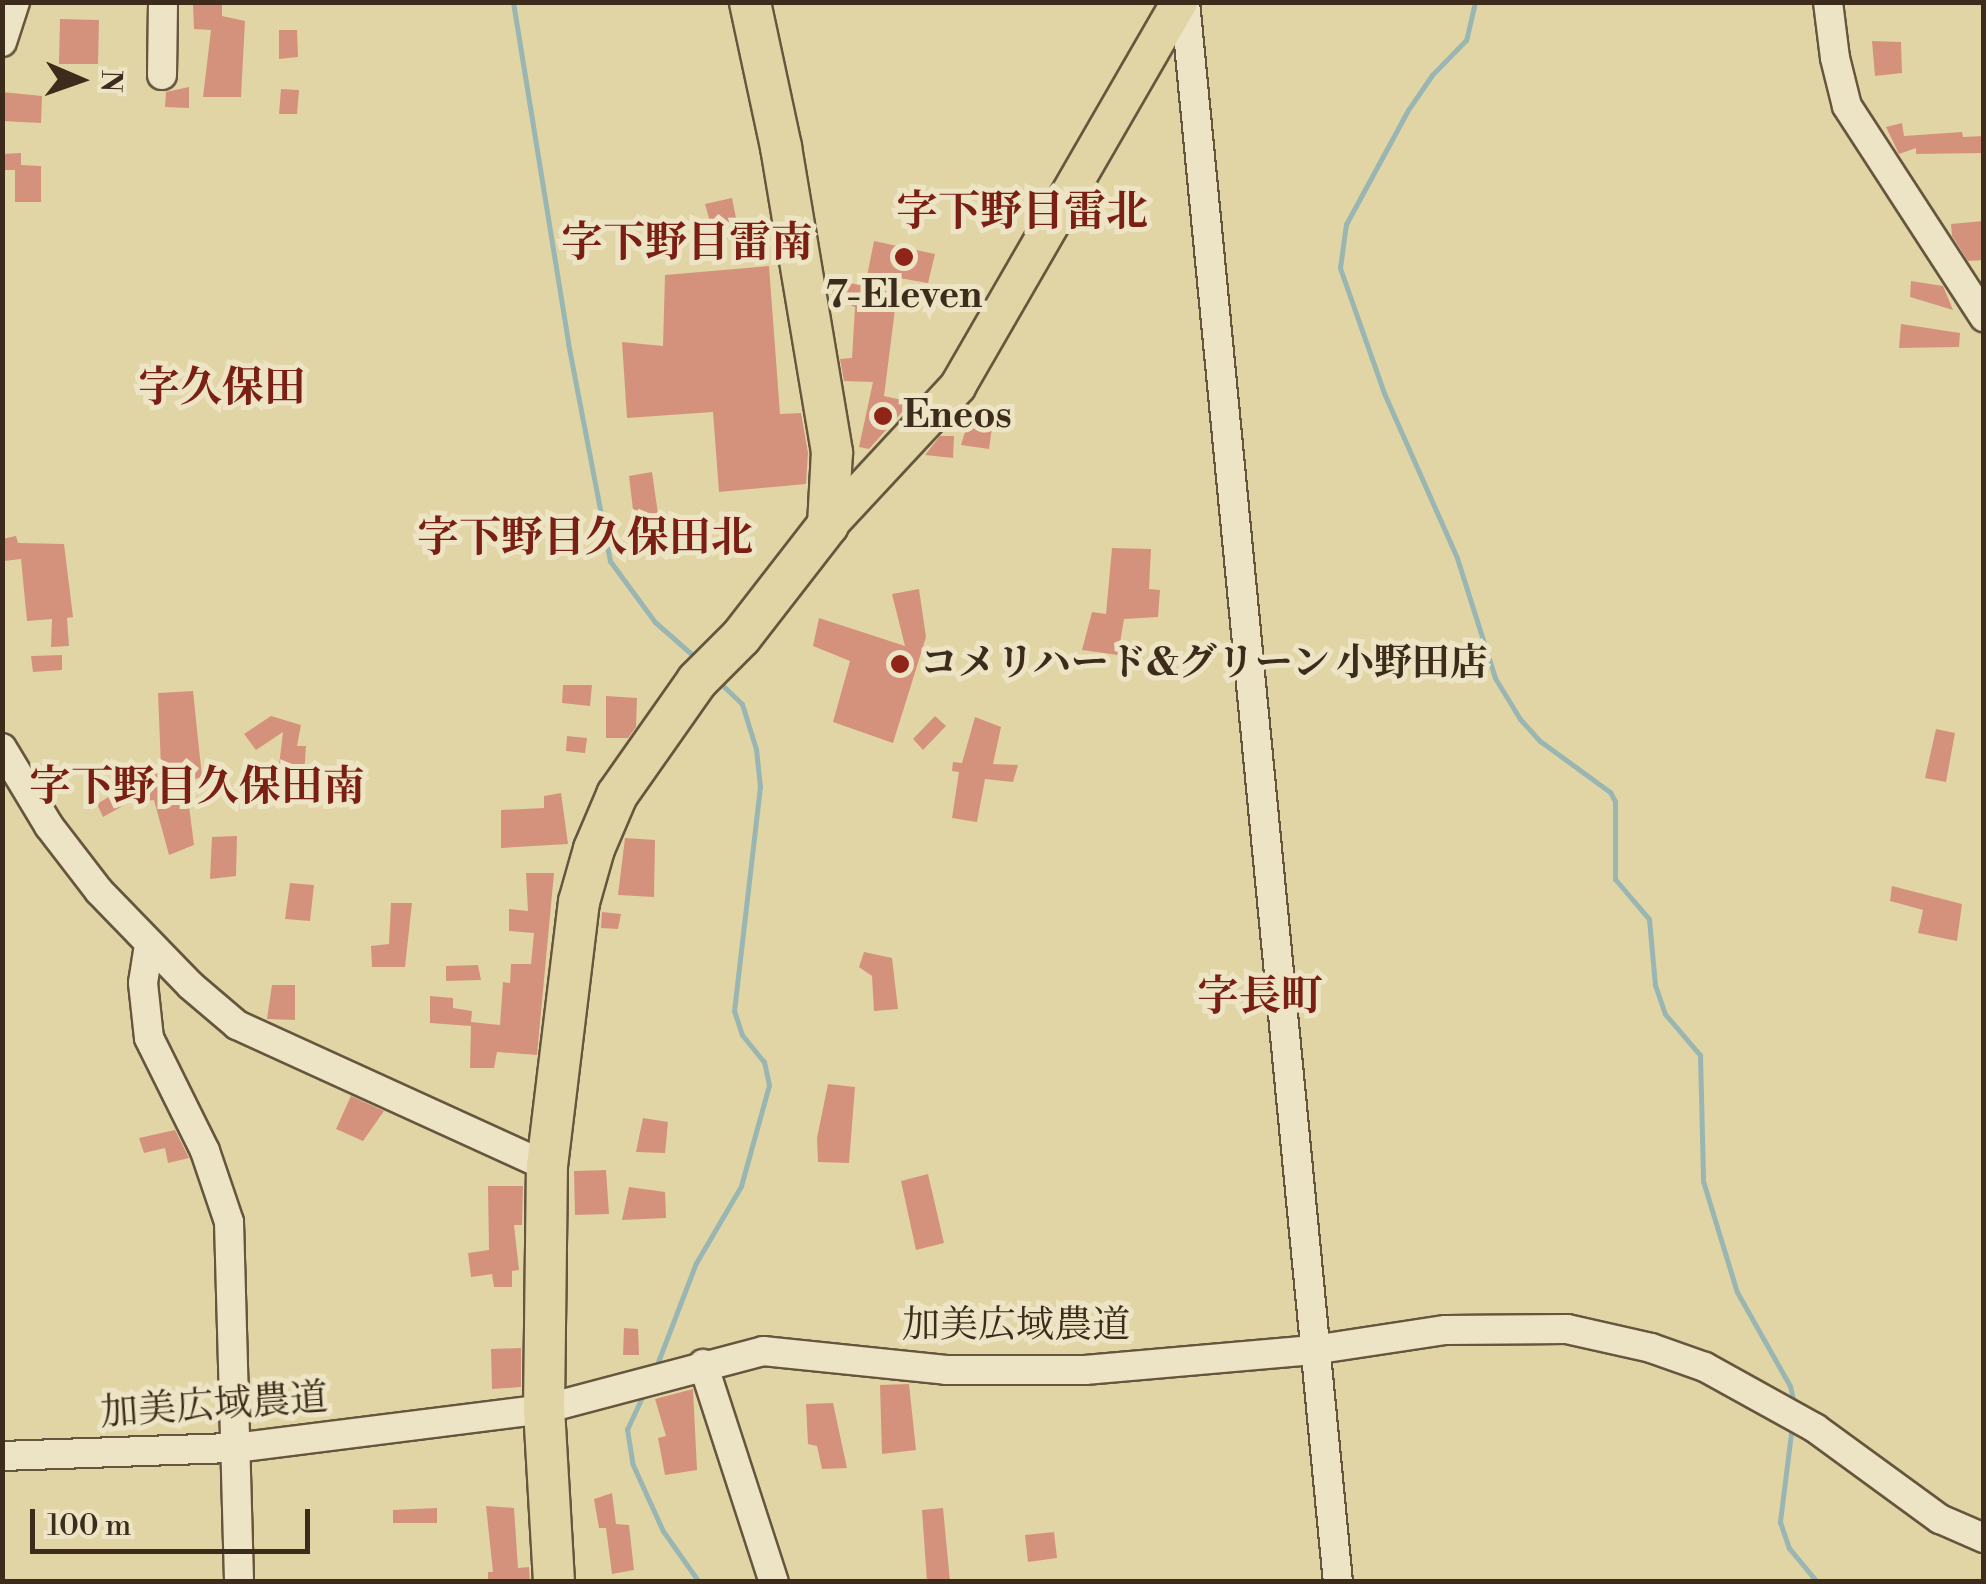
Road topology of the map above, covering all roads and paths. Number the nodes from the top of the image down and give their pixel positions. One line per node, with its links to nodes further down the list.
1 (15, 2): 6 (street)
2 (163, 2): 7 (street)
3 (750, 2): 9 (highway)
4 (1182, 2): 9 (main road); 13 (street)
5 (1828, 2): 8 (street)
6 (2, 42)
7 (162, 75)
8 (1984, 317)
9 (828, 526): 12 (highway)
10 (2, 748): 11 (street)
11 (149, 945): 12 (street); 16 (street)
12 (547, 1166): 15 (highway)
13 (1313, 1350): 14 (street, 加美広域農道); 18 (street, 加美広域農道); 22 (street)
14 (704, 1364): 15 (street, 加美広域農道); 21 (street)
15 (544, 1409): 16 (street, 加美広域農道); 20 (highway)
16 (235, 1448): 17 (street, 加美広域農道); 19 (street)
17 (2, 1456)
18 (1984, 1538)
19 (239, 1582)
20 (554, 1582)
21 (774, 1582)
22 (1338, 1582)

